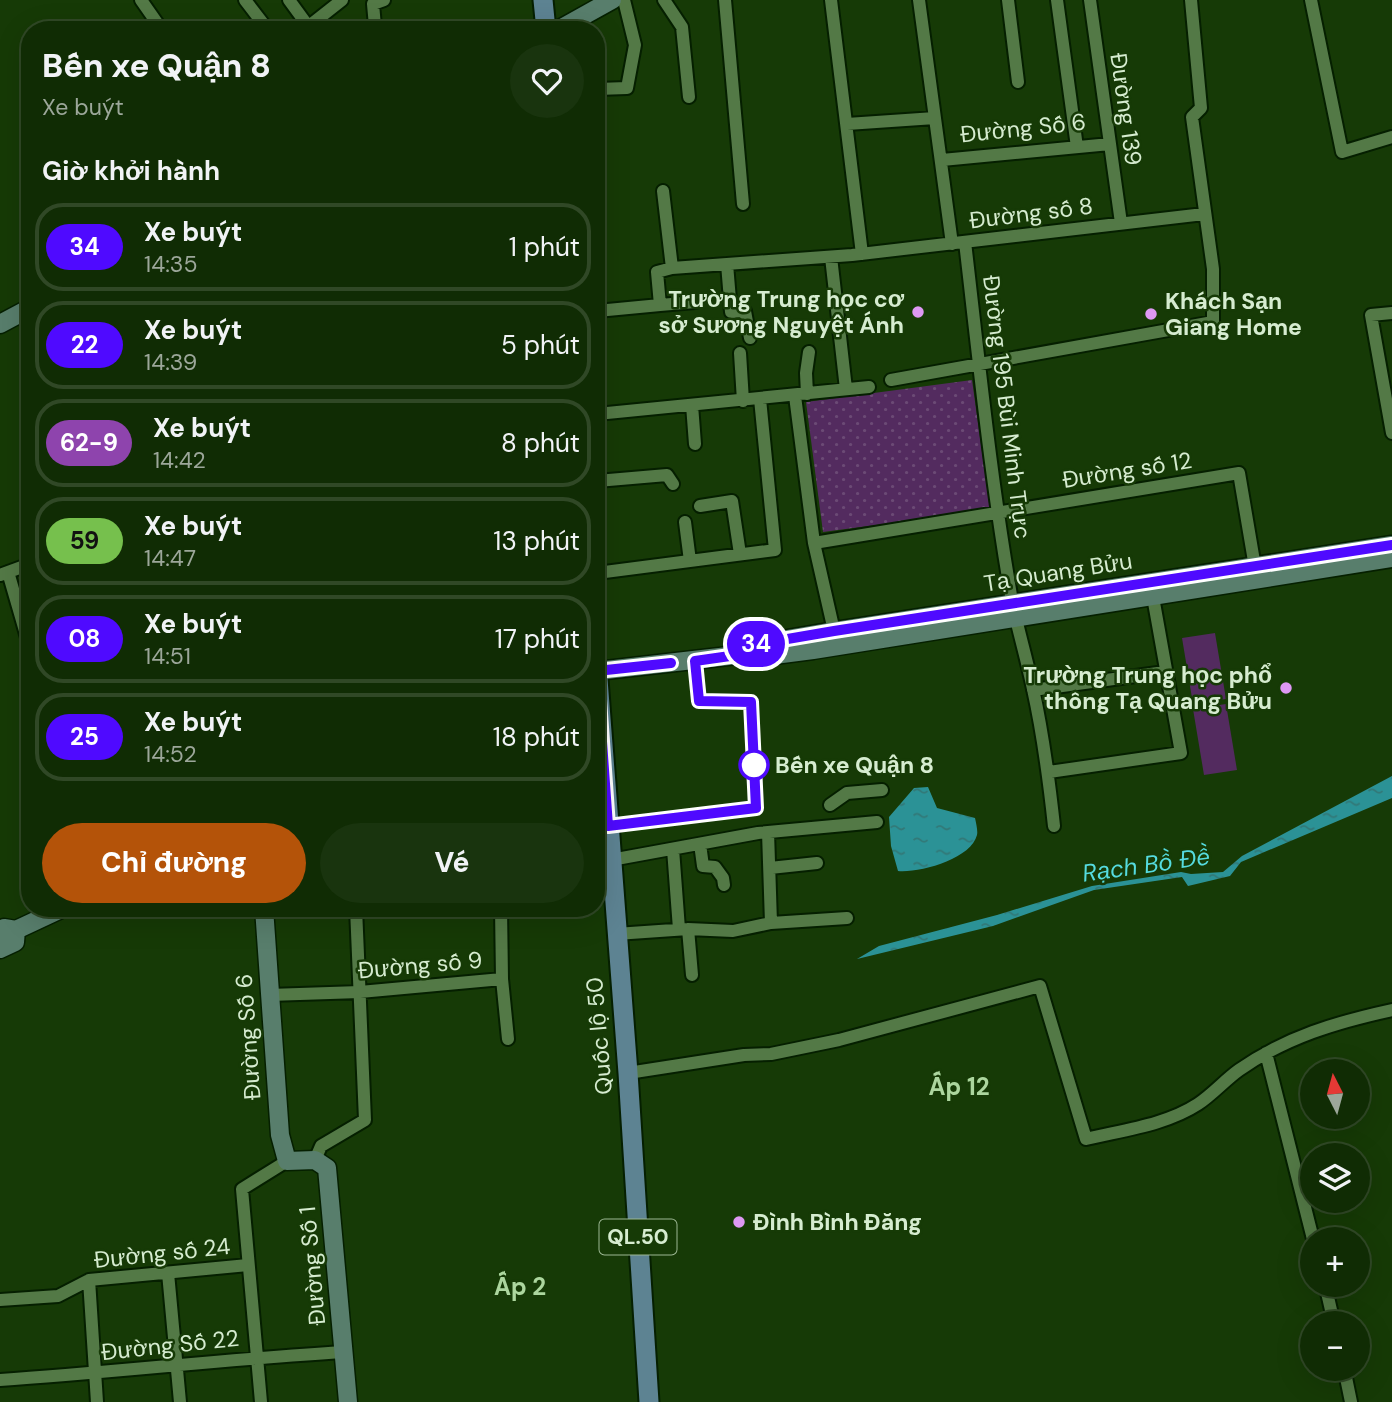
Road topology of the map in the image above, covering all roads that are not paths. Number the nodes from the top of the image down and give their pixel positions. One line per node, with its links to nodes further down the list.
1 (141, 0): 18 (street)
2 (245, 0): 19 (street)
3 (289, 0): 20 (street)
4 (342, 0): 21 (street)
5 (384, 0): 22 (street)
6 (543, 0): 23 (main road)
7 (612, 0): 24 (main road)
8 (624, 0): 26 (street)
9 (664, 0): 27 (street)
10 (725, 0): 35 (street)
11 (831, 0): 29 (street)
12 (919, 0): 28 (street, Đường 195 Bùi Minh Trực)
13 (1008, 0): 25 (street)
14 (1056, 0): 32 (street)
15 (1090, 0): 31 (street, Đường 139)
16 (1191, 0): 36 (street)
17 (1311, 0): 30 (street)
18 (156, 21)
19 (261, 21)
20 (303, 21)
21 (316, 21)
22 (375, 21)
23 (545, 21)
24 (574, 21)
25 (1018, 82)
26 (605, 89)
27 (689, 97)
28 (935, 118): 29 (street); 33 (street, Đường 195 Bùi Minh Trực)
29 (847, 124): 39 (street)
30 (1392, 137)
31 (1110, 144): 32 (street, Đường Số 6); 37 (street, Đường 139)
32 (1077, 147): 33 (street, Đường Số 6)
33 (942, 160): 38 (street, Đường 195 Bùi Minh Trực)
34 (663, 191): 42 (street)
35 (743, 204)
36 (1204, 214): 37 (street, Đường số 8); 52 (street)
37 (1121, 223): 38 (street, Đường số 8)
38 (958, 243): 39 (street, Đường số 8); 52 (street, Đường 195 Bùi Minh Trực)
39 (862, 254): 40 (street, Đường số 8)
40 (831, 257): 41 (street, Đường số 8); 55 (street)
41 (727, 264): 42 (street, Đường số 8); 49 (street)
42 (672, 268): 44 (street)
43 (695, 302): 44 (street)
44 (660, 305): 45 (street)
45 (605, 310)
46 (21, 313): 48 (main road)
47 (1392, 313): 61 (street)
48 (0, 324)
49 (750, 338)
50 (809, 352): 56 (street)
51 (740, 353): 58 (street)
52 (980, 365): 53 (street); 66 (street, Đường 195 Bùi Minh Trực)
53 (891, 380)
54 (869, 387): 55 (street)
55 (846, 389): 56 (street)
56 (801, 395): 57 (street); 68 (street)
57 (760, 399): 58 (street); 70 (street)
58 (743, 401): 59 (street)
59 (692, 405): 60 (street); 62 (street)
60 (605, 413)
61 (1392, 433)
62 (695, 444)
63 (605, 480): 64 (street)
64 (673, 484)
65 (700, 506): 70 (street)
66 (999, 512): 68 (street, Đường số 12); 74 (street, Đường số 12); 78 (street, Đường 195 Bùi Minh Trực)
67 (685, 522): 72 (street)
68 (814, 543): 80 (street)
69 (1392, 545): 74 (main road, Tạ Quang Bửu)
70 (740, 554): 72 (street)
71 (1392, 558): 77 (main road, Tạ Quang Bửu)
72 (690, 561): 75 (street)
73 (21, 567): 76 (street)
74 (1255, 567): 78 (main road, Tạ Quang Bửu)
75 (605, 572)
76 (4, 573): 79 (street)
77 (1153, 597): 78 (main road, Tạ Quang Bửu); 83 (street)
78 (1015, 610): 80 (main road, Tạ Quang Bửu); 81 (main road, Tạ Quang Bửu); 84 (street, Đường 195 Bùi Minh Trực)
79 (21, 622)
80 (834, 631): 81 (main road, Tạ Quang Bửu)
81 (737, 655): 82 (main road, Tạ Quang Bửu)
82 (605, 669)
83 (1165, 672): 84 (street); 85 (street)
84 (1033, 690): 85 (street, Đường 195 Bùi Minh Trực)
85 (1049, 772): 89 (street, Đường 195 Bùi Minh Trực)
86 (882, 790): 87 (street)
87 (830, 805)
88 (877, 822): 90 (street)
89 (1054, 826)
90 (768, 832): 91 (street); 95 (street)
91 (700, 844): 92 (street); 97 (street)
92 (673, 849): 96 (street); 104 (street)
93 (605, 852): 96 (main road, Quốc lộ 50 / QL.50)
94 (817, 863): 95 (street)
95 (770, 868): 103 (street)
96 (606, 870): 106 (main road, Quốc lộ 50 / QL.50)
97 (724, 885)
98 (40, 917): 105 (main road)
99 (265, 917): 111 (main road, Đường Số 6)
100 (356, 917): 110 (street)
101 (501, 917): 109 (street, Đường số 9)
102 (847, 918): 103 (street)
103 (771, 923): 104 (street)
104 (683, 929): 106 (street); 108 (street)
105 (8, 930): 107 (main road)
106 (616, 934): 115 (main road, Quốc lộ 50 / QL.50)
107 (0, 949)
108 (692, 975)
109 (502, 979): 110 (street, Đường số 9); 113 (street)
110 (360, 992): 111 (street, Đường số 9); 116 (street)
111 (269, 995): 117 (main road, Đường Số 6)
112 (1392, 1010): 114 (street)
113 (508, 1039)
114 (1266, 1053): 115 (street); 118 (street)
115 (628, 1073): 133 (main road, Quốc lộ 50 / QL.50)
116 (315, 1160): 117 (main road); 123 (main road, Đường Số 1)
117 (286, 1161): 119 (street)
118 (1310, 1227)
119 (248, 1265): 120 (street, Đường số 24); 124 (street)
120 (168, 1273): 121 (street, Đường số 24); 125 (street)
121 (89, 1280): 122 (street, Đường số 24); 126 (street)
122 (0, 1300)
123 (344, 1352): 124 (street, Đường Số 22); 132 (main road, Đường Số 1)
124 (257, 1357): 125 (street, Đường Số 22); 131 (street)
125 (177, 1364): 126 (street, Đường Số 22); 130 (street)
126 (95, 1373): 127 (street, Đường Số 22); 129 (street)
127 (0, 1380)
128 (1347, 1381): 134 (street)
129 (97, 1402)
130 (180, 1402)
131 (261, 1402)
132 (348, 1402)
133 (649, 1402)
134 (1351, 1402)

